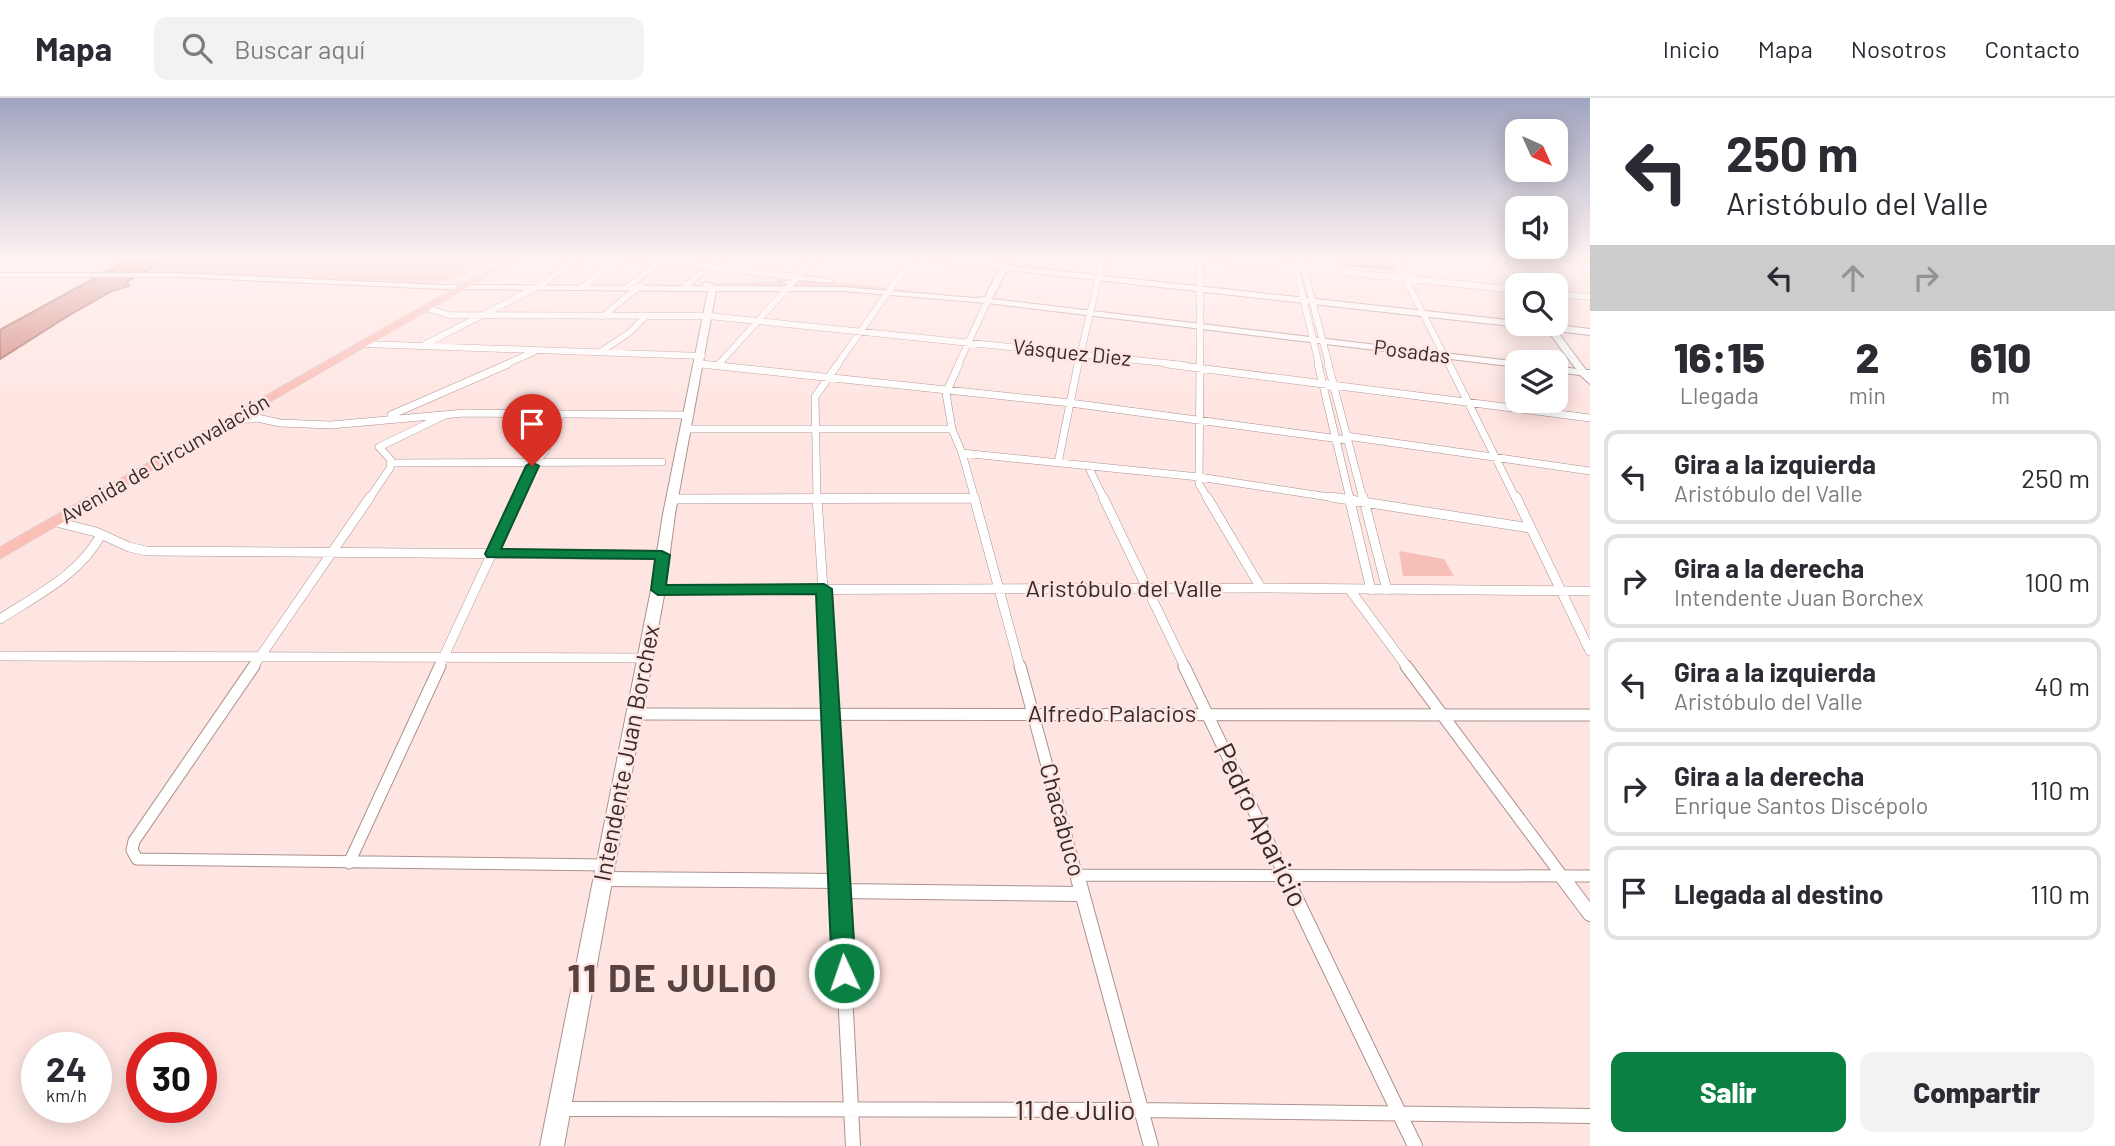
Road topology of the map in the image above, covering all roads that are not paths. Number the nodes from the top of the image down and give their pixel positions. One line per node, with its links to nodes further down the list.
1 (419, 307): 39 (highway, Avenida de Circunvalación)
2 (499, 307): 18 (street)
3 (614, 307): 19 (street)
4 (708, 307): 21 (main road, Intendente Juan Borchex)
5 (770, 307): 22 (street)
6 (879, 307): 26 (street)
7 (984, 307): 31 (street)
8 (1038, 307): 16 (main road, Posadas)
9 (1091, 307): 16 (street)
10 (1200, 307): 24 (street)
11 (1304, 307): 29 (street)
12 (1314, 307): 30 (street)
13 (1358, 307): 17 (main road)
14 (1419, 307): 17 (street)
15 (427, 308): 18 (street, Vásquez Diez); 32 (highway, Avenida de Circunvalación)
16 (1090, 313): 24 (main road, Posadas); 36 (street)
17 (1423, 314): 23 (main road); 37 (street)
18 (484, 315): 19 (street, Vásquez Diez); 33 (street)
19 (603, 316): 20 (street, Vásquez Diez)
20 (646, 316): 21 (street, Vásquez Diez); 35 (street)
21 (709, 316): 22 (street, Vásquez Diez); 38 (main road, Intendente Juan Borchex)
22 (757, 321): 26 (street, Vásquez Diez); 41 (street)
23 (1505, 322)
24 (1200, 326): 29 (main road, Posadas); 42 (street)
25 (1568, 329): 27 (main road)
26 (862, 332): 31 (street, Vásquez Diez); 45 (street)
27 (1590, 332)
28 (1556, 336): 44 (main road)
29 (1312, 340): 30 (main road, Posadas); 47 (street)
30 (1324, 341): 37 (main road, Posadas); 48 (street)
31 (969, 342): 36 (street, Vásquez Diez); 49 (street)
32 (366, 344): 33 (street); 39 (highway, Avenida de Circunvalación)
33 (418, 348): 34 (street)
34 (537, 350): 35 (street); 52 (street)
35 (600, 352): 38 (street)
36 (1080, 354): 42 (street, Vásquez Diez); 51 (street)
37 (1445, 356): 40 (main road, Posadas); 50 (street)
38 (701, 360): 41 (street); 56 (main road, Intendente Juan Borchex)
39 (331, 363): 53 (highway, Avenida de Circunvalación)
40 (1505, 363)
41 (719, 364): 45 (street)
42 (1200, 367): 47 (street, Vásquez Diez); 59 (street)
43 (1568, 371): 44 (main road)
44 (1586, 373): 46 (main road)
45 (827, 377): 49 (street); 62 (street)
46 (1590, 381)
47 (1322, 383): 48 (street, Vásquez Diez); 64 (street)
48 (1334, 384): 50 (street, Vásquez Diez); 65 (street)
49 (947, 389): 51 (street); 63 (street, Chacabuco)
50 (1468, 402): 58 (street, Vásquez Diez); 67 (street)
51 (1070, 403): 59 (street); 71 (street)
52 (419, 404): 57 (street); 60 (street)
53 (254, 414): 60 (street); 80 (highway, Avenida de Circunvalación)
54 (561, 414): 55 (street); 56 (street); 68 (street)
55 (446, 415): 57 (street); 69 (street)
56 (690, 415): 61 (main road, Intendente Juan Borchex)
57 (427, 416): 60 (street)
58 (1590, 418)
59 (1201, 419): 64 (street); 74 (street)
60 (366, 421)
61 (687, 429): 62 (street); 77 (main road, Intendente Juan Borchex)
62 (815, 429): 63 (street); 75 (street)
63 (953, 429): 66 (street, Chacabuco)
64 (1335, 438): 65 (street); 78 (street)
65 (1347, 438): 67 (street); 79 (street)
66 (962, 453): 71 (street); 76 (street, Chacabuco)
67 (1496, 457): 73 (street); 81 (street)
68 (536, 462): 69 (street); 70 (street); 85 (street)
69 (391, 463): 83 (street)
70 (662, 463)
71 (1058, 463): 72 (street)
72 (1088, 466): 74 (street); 89 (street, Pedro Aparicio)
73 (1590, 471)
74 (1199, 477): 78 (street); 87 (street)
75 (817, 498): 76 (street); 77 (street); 88 (street)
76 (974, 498): 91 (street, Chacabuco)
77 (674, 499): 86 (main road, Intendente Juan Borchex)
78 (1349, 500): 79 (street); 93 (street)
79 (1364, 502): 81 (street); 94 (street)
80 (56, 522): 82 (street); 84 (highway, Avenida de Circunvalación)
81 (1530, 528): 95 (street)
82 (99, 533): 83 (street); 97 (street)
83 (330, 553): 85 (street); 100 (street)
84 (0, 554)
85 (492, 554): 86 (street); 101 (street)
86 (662, 555): 90 (main road, Intendente Juan Borchex)
87 (1261, 588): 89 (street, Aristóbulo del Valle); 92 (street, Aristóbulo del Valle)
88 (824, 589): 90 (street, Aristóbulo del Valle); 91 (street, Aristóbulo del Valle); 104 (street)
89 (1147, 589): 91 (street, Aristóbulo del Valle); 106 (street, Pedro Aparicio)
90 (658, 590): 102 (main road, Intendente Juan Borchex)
91 (998, 590): 105 (street, Chacabuco)
92 (1350, 590): 93 (street, Aristóbulo del Valle); 107 (street)
93 (1371, 590): 94 (street, Aristóbulo del Valle)
94 (1387, 590): 95 (street, Aristóbulo del Valle)
95 (1561, 591): 96 (street, Aristóbulo del Valle); 98 (street)
96 (1590, 591)
97 (0, 619)
98 (1590, 651)
99 (0, 656): 100 (street)
100 (258, 657): 101 (street); 109 (street)
101 (444, 657): 102 (street); 109 (street)
102 (645, 658): 103 (main road, Intendente Juan Borchex)
103 (635, 713): 104 (street, Alfredo Palacios); 110 (main road, Intendente Juan Borchex)
104 (830, 714): 105 (street, Alfredo Palacios); 115 (street)
105 (1032, 714): 106 (street, Alfredo Palacios); 111 (street, Chacabuco)
106 (1208, 714): 107 (street, Alfredo Palacios); 112 (street, Pedro Aparicio)
107 (1442, 714): 108 (street, Alfredo Palacios); 113 (street)
108 (1590, 715)
109 (349, 863): 110 (street)
110 (605, 872): 115 (street); 118 (main road, Intendente Juan Borchex)
111 (1077, 875): 112 (street); 116 (street, Chacabuco)
112 (1285, 876): 113 (street); 121 (street, Pedro Aparicio)
113 (1562, 876): 114 (street); 117 (street)
114 (1590, 876)
115 (839, 886): 116 (street); 119 (street)
116 (1082, 894): 120 (street, Chacabuco)
117 (1590, 915)
118 (559, 1109): 119 (street, 11 de Julio); 123 (main road, Intendente Juan Borchex)
119 (851, 1110): 120 (street, 11 de Julio); 124 (street)
120 (1141, 1110): 121 (street, 11 de Julio); 125 (street, Chacabuco)
121 (1400, 1114): 122 (street, 11 de Julio); 126 (street, Pedro Aparicio)
122 (1590, 1116)
123 (552, 1146)
124 (853, 1146)
125 (1151, 1146)
126 (1415, 1146)

